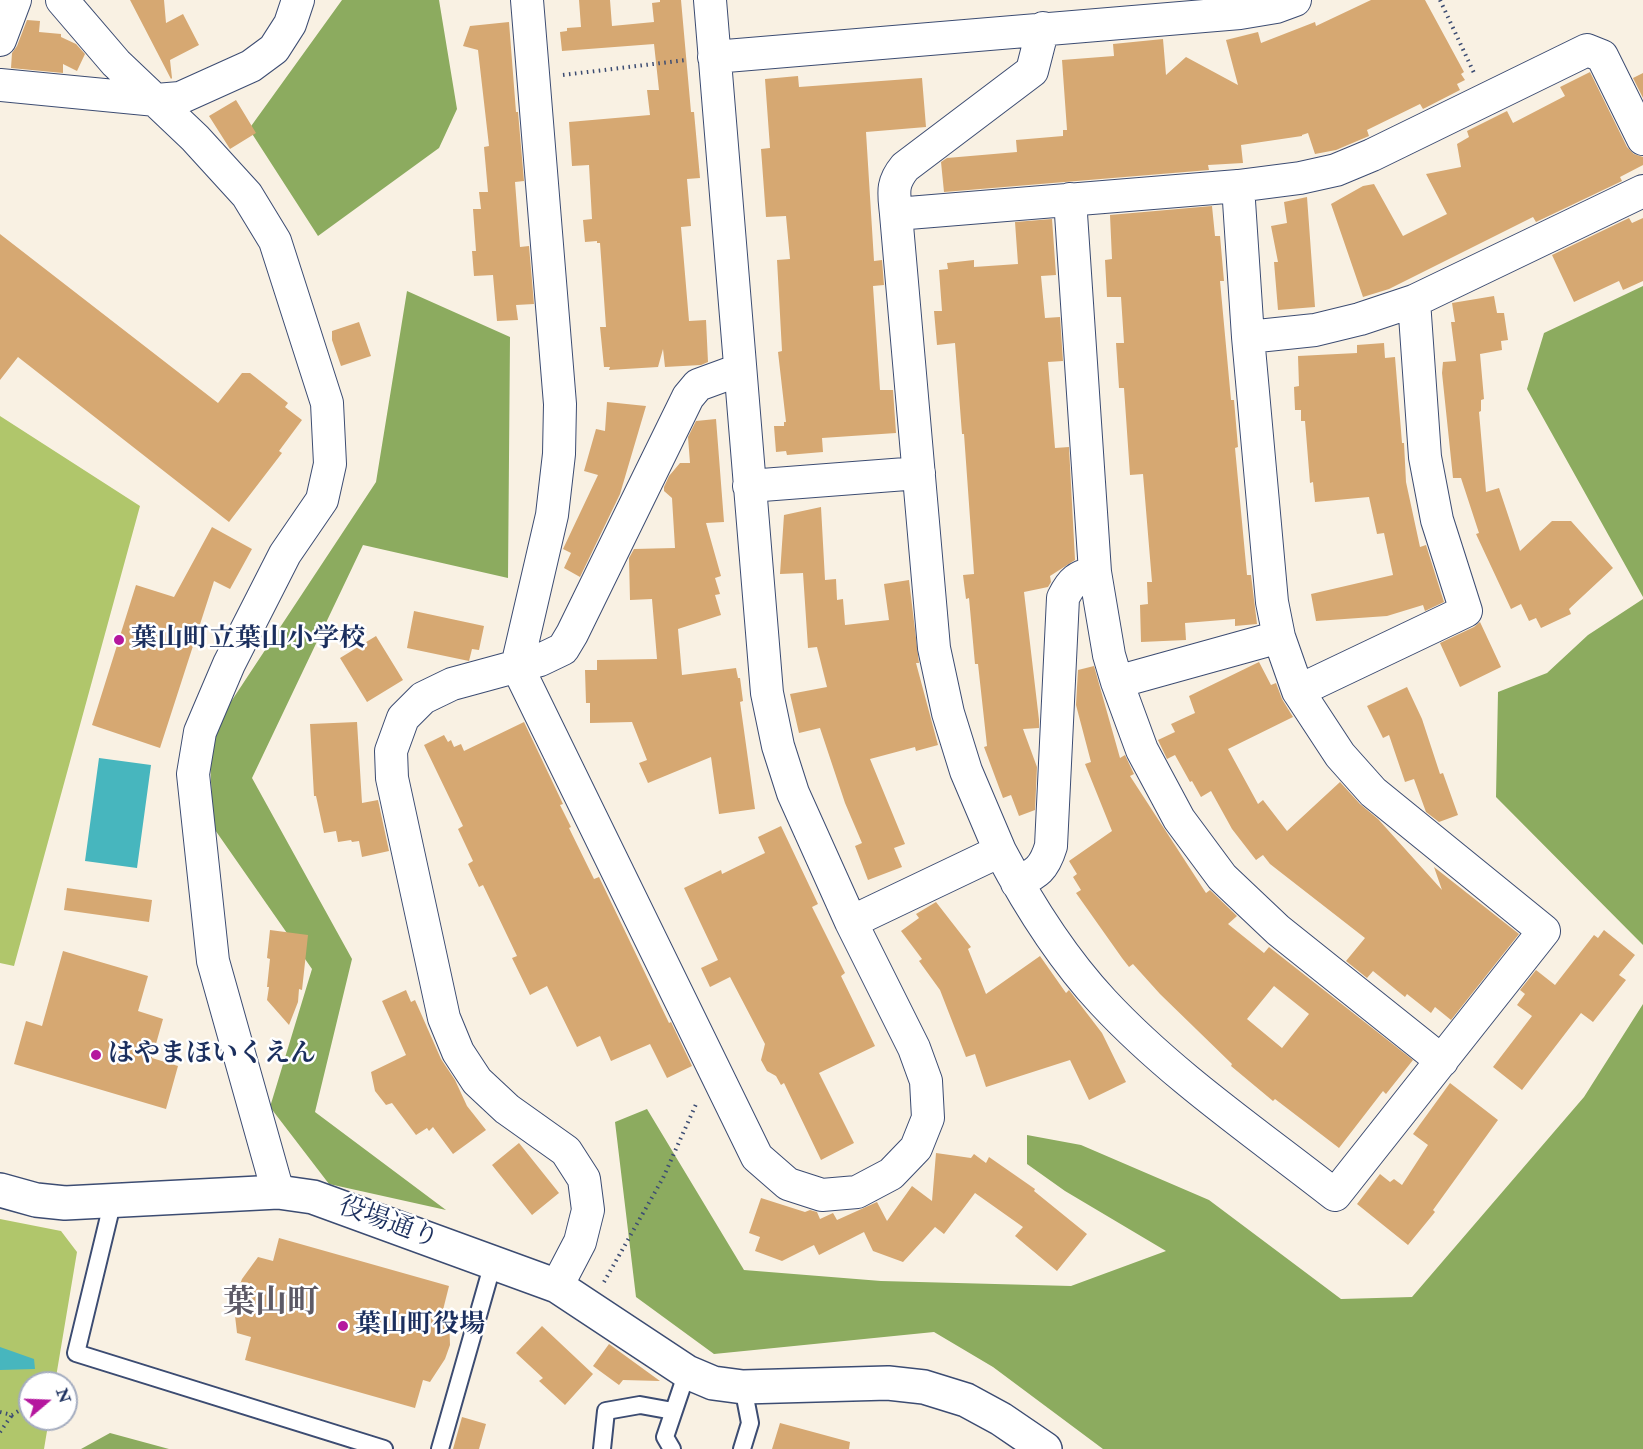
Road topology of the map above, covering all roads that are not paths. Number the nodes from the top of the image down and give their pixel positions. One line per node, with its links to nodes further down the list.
1 (15, 0): 8 (street)
2 (62, 0): 11 (street)
3 (298, 0): 11 (street)
4 (527, 0): 24 (street)
5 (711, 0): 9 (street)
6 (1295, 0): 7 (street)
7 (1043, 28): 9 (street); 16 (street)
8 (0, 40)
9 (714, 57): 19 (street)
10 (0, 85): 11 (street)
11 (156, 100): 32 (street)
12 (1643, 139): 13 (street)
13 (1238, 186): 15 (street); 18 (street)
14 (1643, 191): 17 (street)
15 (1070, 200): 16 (street); 22 (street)
16 (896, 214): 20 (street)
17 (1414, 301): 18 (street); 26 (street)
18 (1248, 337): 23 (street)
19 (739, 370): 21 (street); 24 (street)
20 (919, 472): 21 (street); 27 (street)
21 (749, 486): 29 (street)
22 (1095, 572): 25 (street); 28 (street)
23 (1279, 637): 25 (street); 26 (street)
24 (517, 666): 29 (street); 35 (street)
25 (1116, 682): 30 (street)
26 (1298, 691): 30 (street)
27 (1000, 851): 28 (street); 29 (street)
28 (1017, 884): 30 (street)
29 (852, 922)
30 (1442, 1061)
31 (0, 1190): 33 (street, 役場通り)
32 (278, 1192): 33 (street, 役場通り); 34 (street, 役場通り)
33 (113, 1200): 39 (lane)
34 (493, 1263): 35 (street, 役場通り); 40 (lane)
35 (557, 1286): 36 (street, 役場通り)
36 (687, 1372): 37 (street, 役場通り); 38 (lane)
37 (743, 1387): 43 (lane); 44 (street, 役場通り)
38 (673, 1411): 41 (lane); 42 (lane)
39 (384, 1449)
40 (440, 1449)
41 (602, 1449)
42 (672, 1449)
43 (742, 1449)
44 (1045, 1449)

